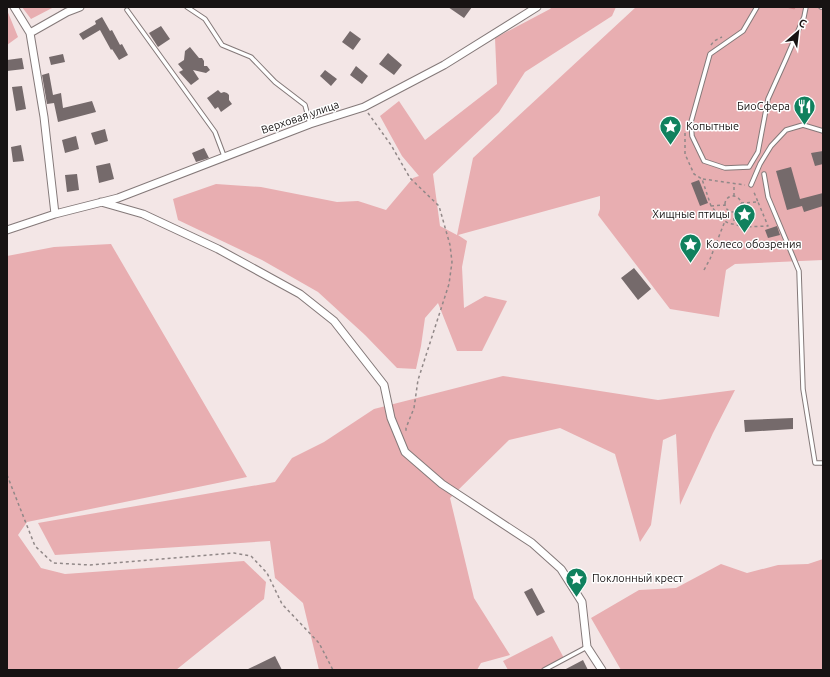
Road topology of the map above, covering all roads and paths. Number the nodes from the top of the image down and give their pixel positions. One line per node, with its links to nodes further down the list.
1 (14, 7): 8 (street)
2 (80, 7): 8 (street)
3 (187, 7): 12 (lane)
4 (537, 7): 11 (street, Верховая улица)
5 (756, 7): 6 (lane)
6 (806, 7)
7 (127, 10): 15 (lane)
8 (30, 33): 27 (street)
9 (726, 36): 10 (path)
10 (711, 47)
11 (364, 107): 12 (street, Верховая улица); 32 (path)
12 (310, 124): 15 (street, Верховая улица)
13 (823, 130): 19 (lane)
14 (685, 132): 17 (path)
15 (224, 156): 21 (street, Верховая улица)
16 (764, 174): 33 (lane)
17 (702, 179): 18 (path); 25 (path)
18 (734, 184): 19 (path); 20 (path)
19 (750, 185): 22 (path)
20 (734, 196): 23 (path); 24 (path)
21 (101, 202): 27 (street, Верховая улица); 35 (street)
22 (758, 202): 23 (path); 29 (path)
23 (741, 203): 26 (path)
24 (725, 205): 25 (path); 26 (path)
25 (711, 206): 28 (path)
26 (734, 212): 29 (path)
27 (55, 214): 30 (street, Верховая улица)
28 (725, 221): 29 (path); 31 (path)
29 (734, 224)
30 (7, 230)
31 (704, 270)
32 (406, 434)
33 (823, 464)
34 (7, 475): 36 (path)
35 (587, 647): 37 (lane); 38 (street)
36 (333, 670)
37 (544, 670)
38 (602, 670)

